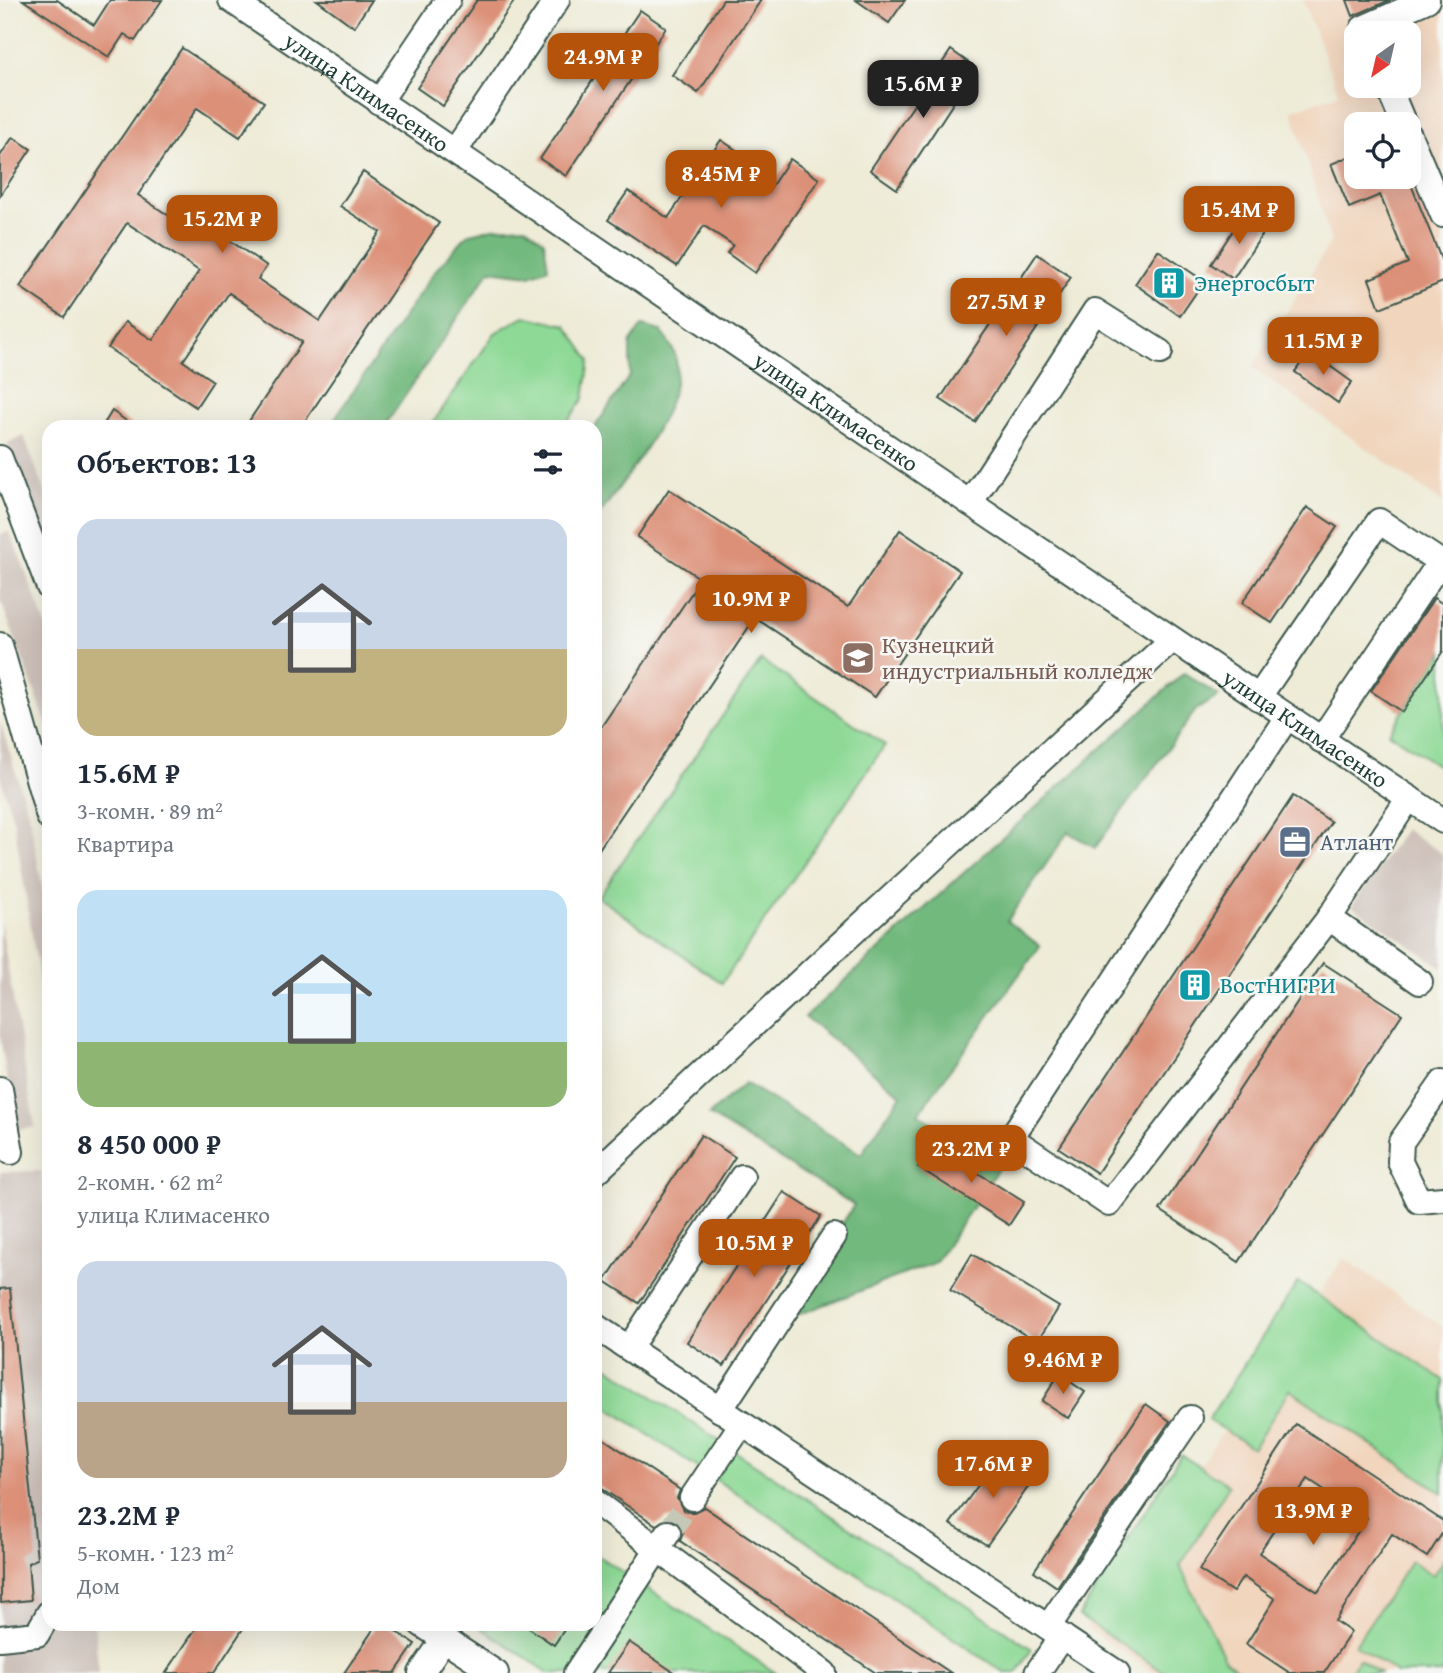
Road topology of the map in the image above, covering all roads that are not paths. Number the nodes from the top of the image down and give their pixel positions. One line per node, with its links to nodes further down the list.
1 (231, 0): 6 (street, улица Климасенко)
2 (448, 0): 6 (street)
3 (557, 0): 7 (street)
4 (1427, 0): 5 (street)
5 (1379, 21)
6 (379, 102): 7 (street, улица Климасенко)
7 (455, 151): 13 (street, улица Климасенко)
8 (1421, 163): 9 (street)
9 (1443, 215)
10 (1160, 352): 13 (street)
11 (0, 458): 12 (street)
12 (6, 491): 15 (street)
13 (970, 503): 16 (street, улица Климасенко)
14 (1442, 563): 18 (street); 20 (street)
15 (42, 571)
16 (1172, 640): 18 (street, улица Климасенко); 29 (street)
17 (0, 645): 21 (street)
18 (1258, 698): 19 (street, улица Климасенко)
19 (1287, 718): 20 (street, улица Климасенко); 24 (street)
20 (1321, 740): 22 (street, улица Климасенко)
21 (42, 792)
22 (1409, 798): 23 (street, улица Климасенко); 24 (street)
23 (1442, 818)
24 (1329, 918): 25 (street)
25 (1420, 982)
26 (1443, 1082): 31 (street)
27 (0, 1089): 28 (street)
28 (11, 1152)
29 (602, 1166)
30 (742, 1177): 34 (street)
31 (1443, 1199)
32 (834, 1236): 35 (street)
33 (602, 1331): 34 (street)
34 (629, 1348): 35 (street)
35 (720, 1410): 37 (street)
36 (1190, 1418): 43 (street)
37 (741, 1424): 38 (street); 43 (street)
38 (692, 1498)
39 (602, 1506): 40 (street)
40 (663, 1541): 48 (street); 49 (street)
41 (42, 1625): 44 (street)
42 (432, 1631): 45 (street)
43 (1055, 1632): 50 (street); 51 (street)
44 (0, 1638)
45 (444, 1639): 46 (street); 47 (street)
46 (421, 1673)
47 (496, 1673)
48 (576, 1673)
49 (824, 1673)
50 (1037, 1673)
51 (1117, 1673)

